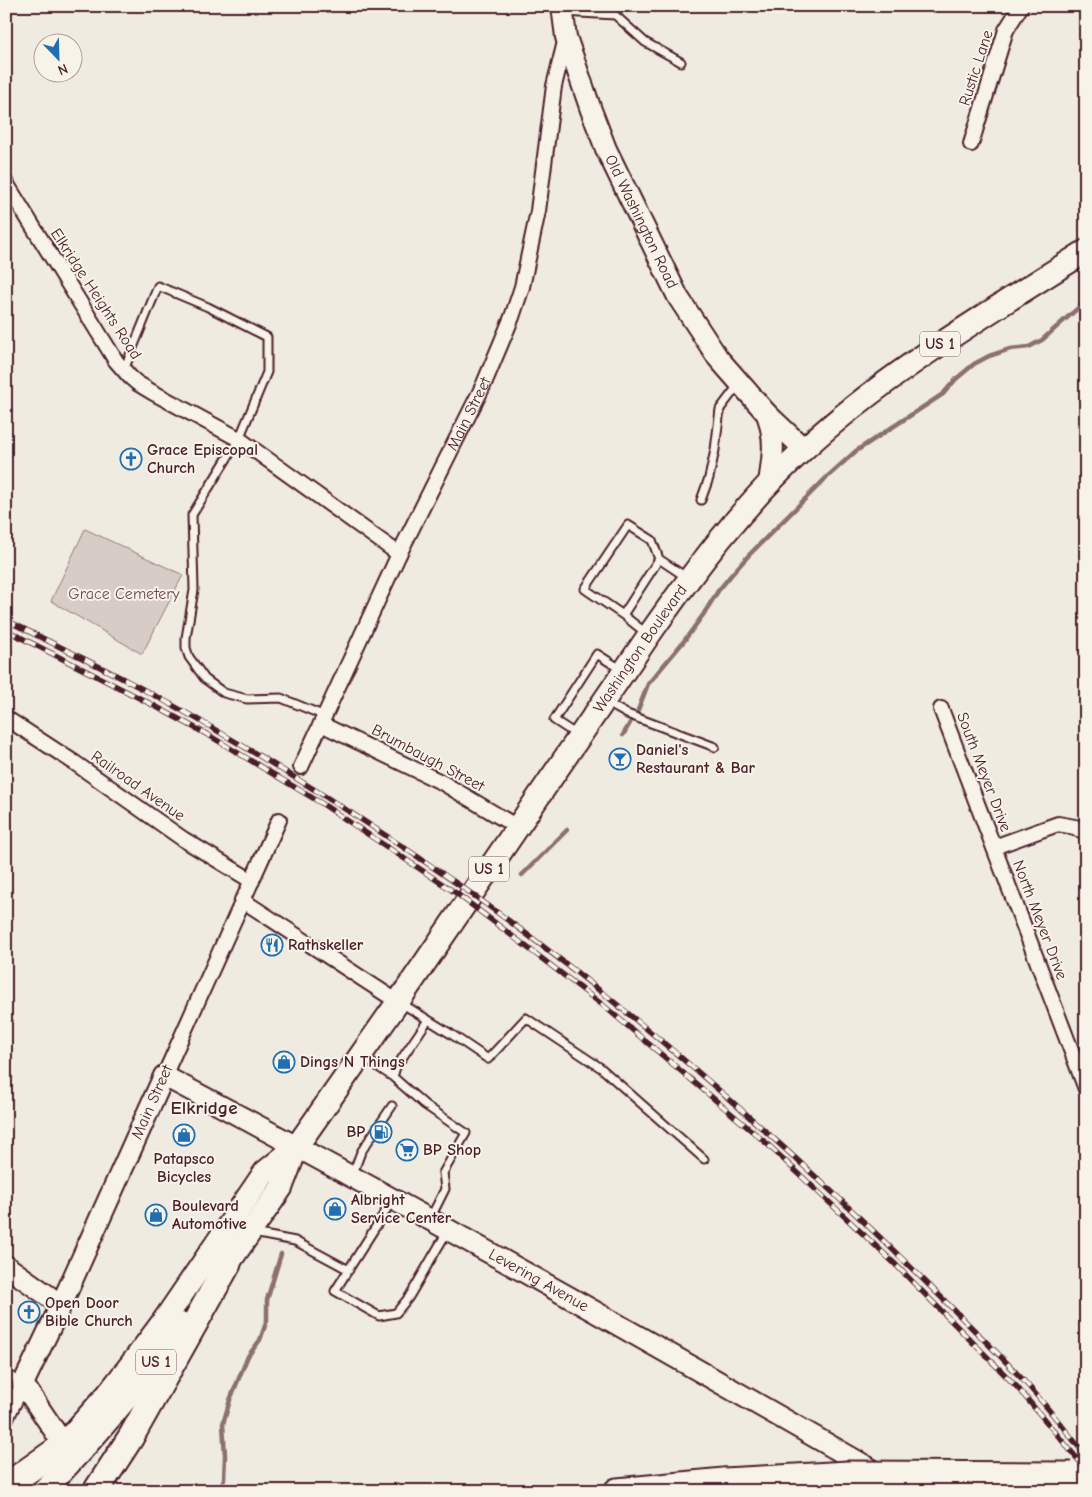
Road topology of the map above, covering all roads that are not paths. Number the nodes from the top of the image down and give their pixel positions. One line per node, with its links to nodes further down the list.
1 (1021, 6): 5 (street, Rustic Lane)
2 (563, 9): 3 (street, Old Washington Road); 4 (lane)
3 (566, 37): 9 (street, Old Washington Road); 15 (street, Main Street)
4 (681, 62)
5 (971, 144)
6 (6, 184): 8 (street, Elkridge Heights Road)
7 (1086, 251): 12 (main road, Washington Boulevard / US 1)
8 (124, 371): 11 (street, Elkridge Heights Road); 11 (lane)
9 (739, 384): 10 (street, Old Washington Road); 14 (lane)
10 (767, 414): 12 (street, Old Washington Road); 13 (street, Old Washington Road)
11 (239, 439): 15 (street, Elkridge Heights Road); 24 (lane)
12 (804, 449): 13 (main road, Washington Boulevard / US 1)
13 (769, 483): 17 (main road, Washington Boulevard / US 1)
14 (701, 500)
15 (399, 554): 24 (street, Main Street)
16 (659, 559): 17 (lane); 18 (lane); 18 (lane)
17 (689, 578): 19 (main road, Washington Boulevard / US 1)
18 (623, 615): 19 (lane)
19 (649, 635): 20 (main road, Washington Boulevard / US 1)
20 (624, 671): 21 (main road, Washington Boulevard / US 1); 25 (lane)
21 (604, 701): 25 (main road, Washington Boulevard / US 1); 26 (lane)
22 (941, 709): 31 (street, South Meyer Drive)
23 (6, 718): 32 (street, Railroad Avenue)
24 (323, 720): 27 (street, Main Street); 29 (street, Brumbaugh Street)
25 (579, 737): 29 (main road, Washington Boulevard / US 1)
26 (716, 747)
27 (301, 767)
28 (279, 820): 32 (street, Main Street)
29 (517, 828): 34 (main road, Washington Boulevard / US 1)
30 (1086, 834): 31 (street)
31 (994, 847): 39 (street, North Meyer Drive)
32 (252, 881): 33 (street, Main Street)
33 (242, 900): 34 (street); 37 (street, Main Street)
34 (398, 1002): 35 (lane); 36 (main road, Washington Boulevard / US 1)
35 (428, 1020): 38 (lane); 42 (lane)
36 (361, 1056): 38 (lane); 41 (main road, Washington Boulevard / US 1)
37 (164, 1076): 41 (street, Levering Avenue); 51 (street, Main Street)
38 (393, 1077): 45 (lane)
39 (1086, 1090)
40 (392, 1106): 43 (lane)
41 (297, 1146): 43 (street, Levering Avenue); 47 (main road, Washington Boulevard / US 1); 55 (main road, Washington Boulevard / US 1)
42 (704, 1159)
43 (352, 1176): 44 (street, Levering Avenue)
44 (393, 1199): 45 (street, Levering Avenue); 50 (lane)
45 (429, 1219): 46 (street, Levering Avenue)
46 (449, 1230): 50 (lane); 62 (street, Levering Avenue)
47 (251, 1232): 48 (main road, Washington Boulevard / US 1); 50 (lane)
48 (228, 1264): 59 (main road, Washington Boulevard / US 1); 60 (highway)
49 (6, 1266): 51 (street)
50 (349, 1270)
51 (61, 1305): 53 (street, Main Street)
52 (6, 1373): 53 (lane)
53 (23, 1384): 54 (street, Main Street); 55 (street)
54 (6, 1418)
55 (64, 1446): 57 (highway); 58 (main road, Washington Boulevard / US 1)
56 (1086, 1477): 61 (highway, bridge)
57 (6, 1486)
58 (18, 1491)
59 (43, 1491)
60 (96, 1491)
61 (617, 1491)
62 (909, 1491)

